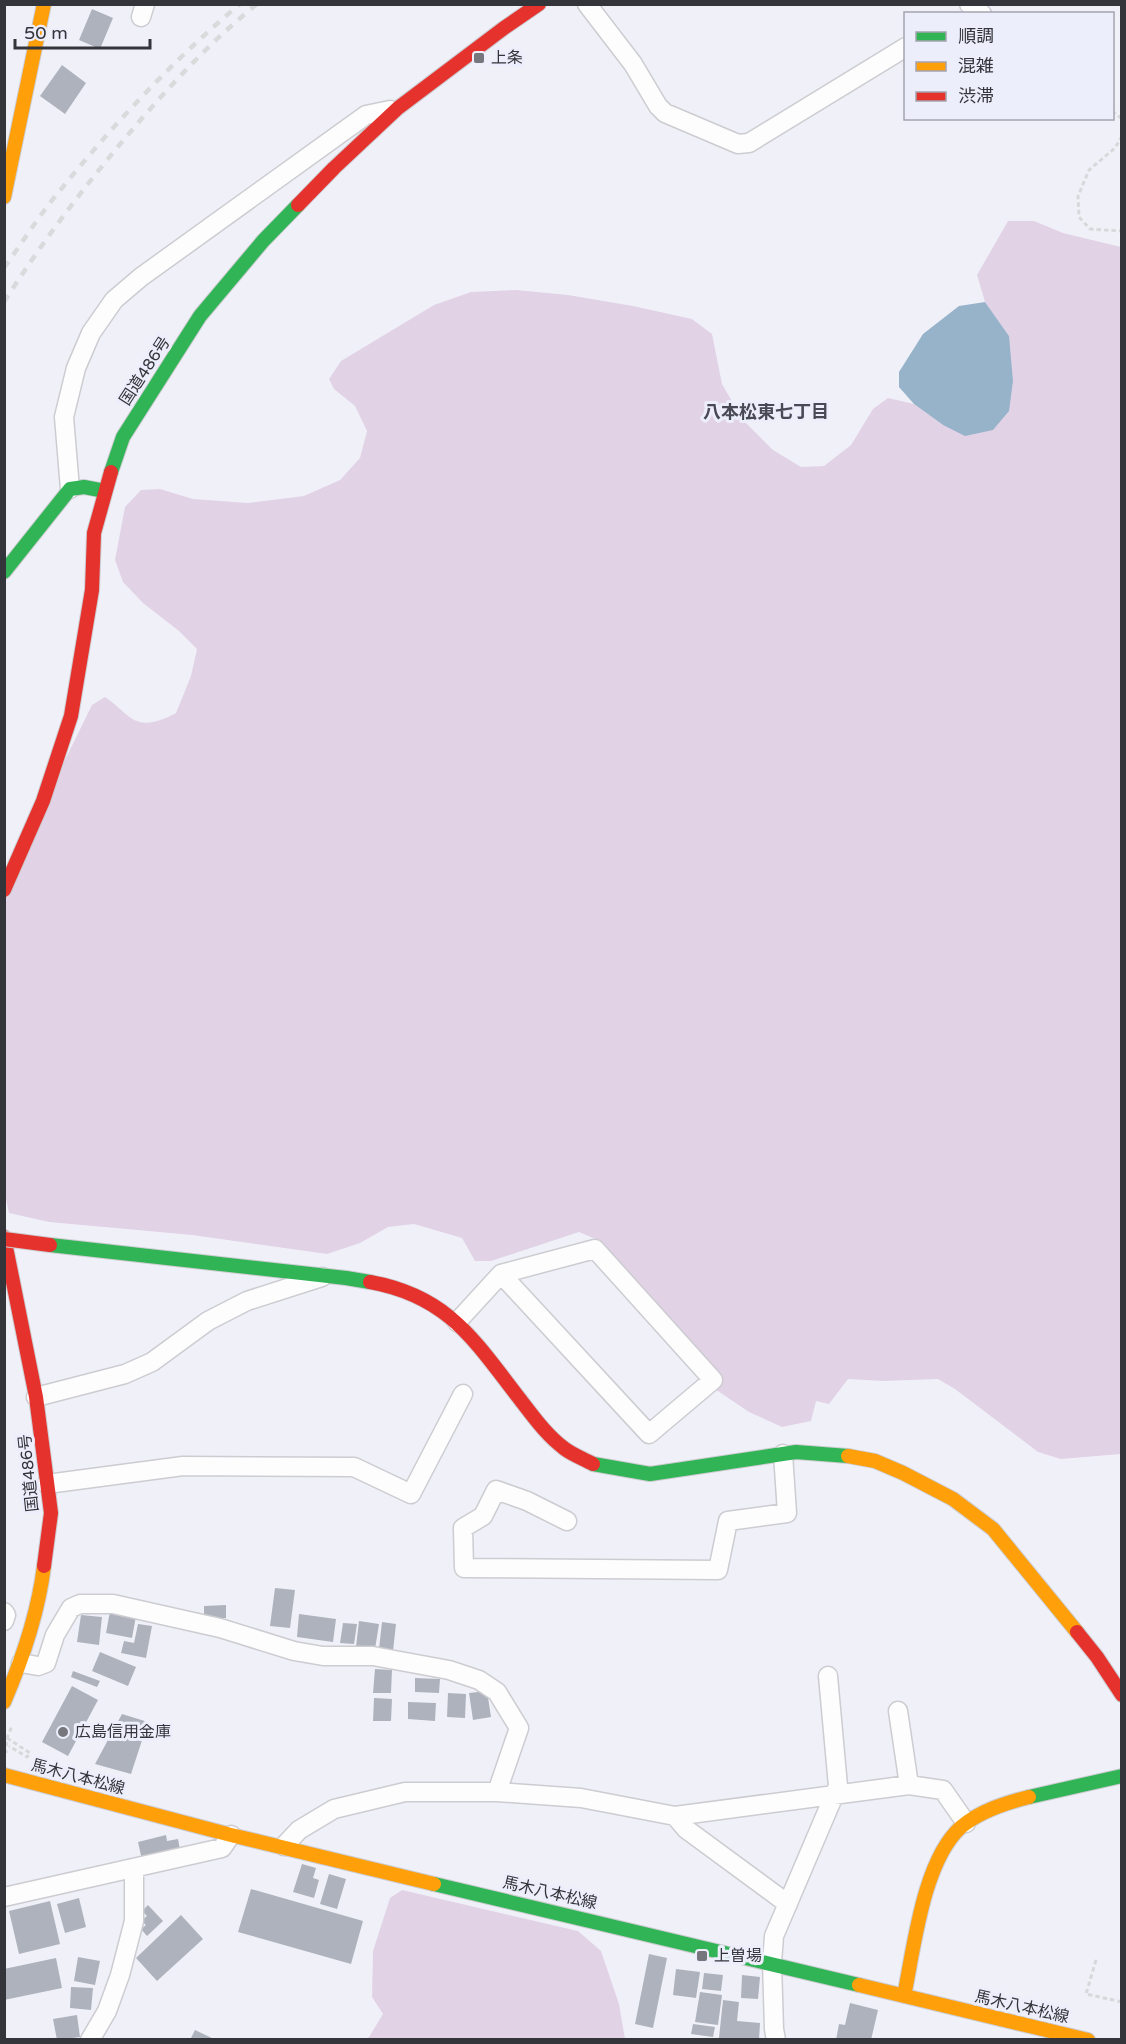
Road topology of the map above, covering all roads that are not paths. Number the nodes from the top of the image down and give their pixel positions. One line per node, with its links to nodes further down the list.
1 (44, 4): 7 (main road)
2 (539, 4): 4 (main road, 国道486号)
3 (587, 4): 5 (street)
4 (513, 12): 6 (main road, 国道486号)
5 (904, 47)
6 (398, 108): 8 (street); 9 (main road, 国道486号)
7 (4, 197)
8 (70, 489): 9 (main road); 10 (main road)
9 (105, 491): 11 (main road, 国道486号)
10 (4, 572)
11 (4, 890)
12 (4, 1238): 14 (main road, bridge); 17 (main road, 国道486号)
13 (501, 1274): 13 (street); 15 (street)
14 (324, 1276): 15 (main road); 17 (street)
15 (457, 1322): 18 (main road)
16 (463, 1394): 19 (street)
17 (36, 1397): 19 (main road, 国道486号)
18 (783, 1454): 20 (street); 25 (main road)
19 (47, 1484): 23 (main road, 国道486号)
20 (567, 1521)
21 (4, 1612): 22 (street)
22 (4, 1621)
23 (21, 1664): 26 (main road, 国道486号); 31 (street)
24 (828, 1676): 32 (street)
25 (1122, 1695)
26 (4, 1702)
27 (898, 1711): 30 (street)
28 (4, 1775): 35 (main road, 馬木八本松線)
29 (1122, 1776): 34 (main road)
30 (909, 1785): 32 (street); 34 (street)
31 (496, 1792): 33 (street); 36 (street)
32 (835, 1795): 33 (street); 39 (street)
33 (675, 1816): 39 (street)
34 (966, 1823): 41 (main road)
35 (231, 1835): 36 (main road, 馬木八本松線); 37 (street)
36 (284, 1846): 40 (main road, 馬木八本松線)
37 (134, 1869): 38 (street); 42 (street)
38 (4, 1897)
39 (788, 1904): 40 (street)
40 (772, 1963): 41 (main road, 馬木八本松線); 43 (street)
41 (904, 1996): 44 (main road, 馬木八本松線)
42 (90, 2040)
43 (776, 2040)
44 (1089, 2040)

